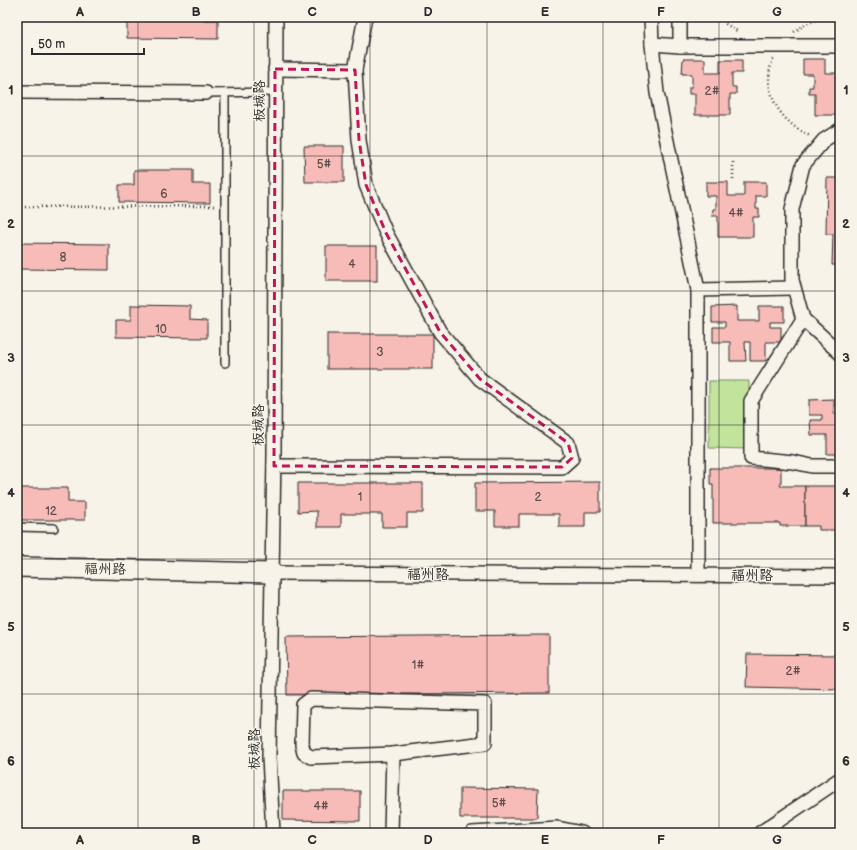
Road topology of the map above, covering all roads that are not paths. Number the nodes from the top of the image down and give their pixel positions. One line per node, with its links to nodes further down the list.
1 (276, 17): 8 (street, 板城路)
2 (365, 17): 9 (street)
3 (651, 17): 5 (street)
4 (680, 17): 6 (street)
5 (652, 44): 6 (street); 16 (street)
6 (680, 46): 7 (street)
7 (840, 46)
8 (275, 69): 9 (street); 11 (street, 板城路)
9 (356, 70): 20 (street)
10 (17, 92): 12 (street)
11 (275, 92): 13 (lane); 20 (street, 板城路)
12 (206, 93): 13 (lane)
13 (225, 93): 19 (lane)
14 (840, 130): 15 (street)
15 (793, 288): 16 (street); 17 (street)
16 (698, 290): 26 (street)
17 (803, 320): 18 (street); 21 (street)
18 (840, 353)
19 (225, 363)
20 (274, 466): 25 (street, 板城路)
21 (840, 466)
22 (17, 527): 23 (lane)
23 (54, 528)
24 (17, 566): 25 (street, 福州路)
25 (272, 573): 26 (street, 福州路); 30 (street, 板城路)
26 (698, 575): 27 (street, 福州路)
27 (840, 576)
28 (393, 754): 28 (street); 31 (street)
29 (840, 779): 34 (street)
30 (273, 833)
31 (391, 833)
32 (472, 833): 33 (street)
33 (582, 833)
34 (760, 833)

